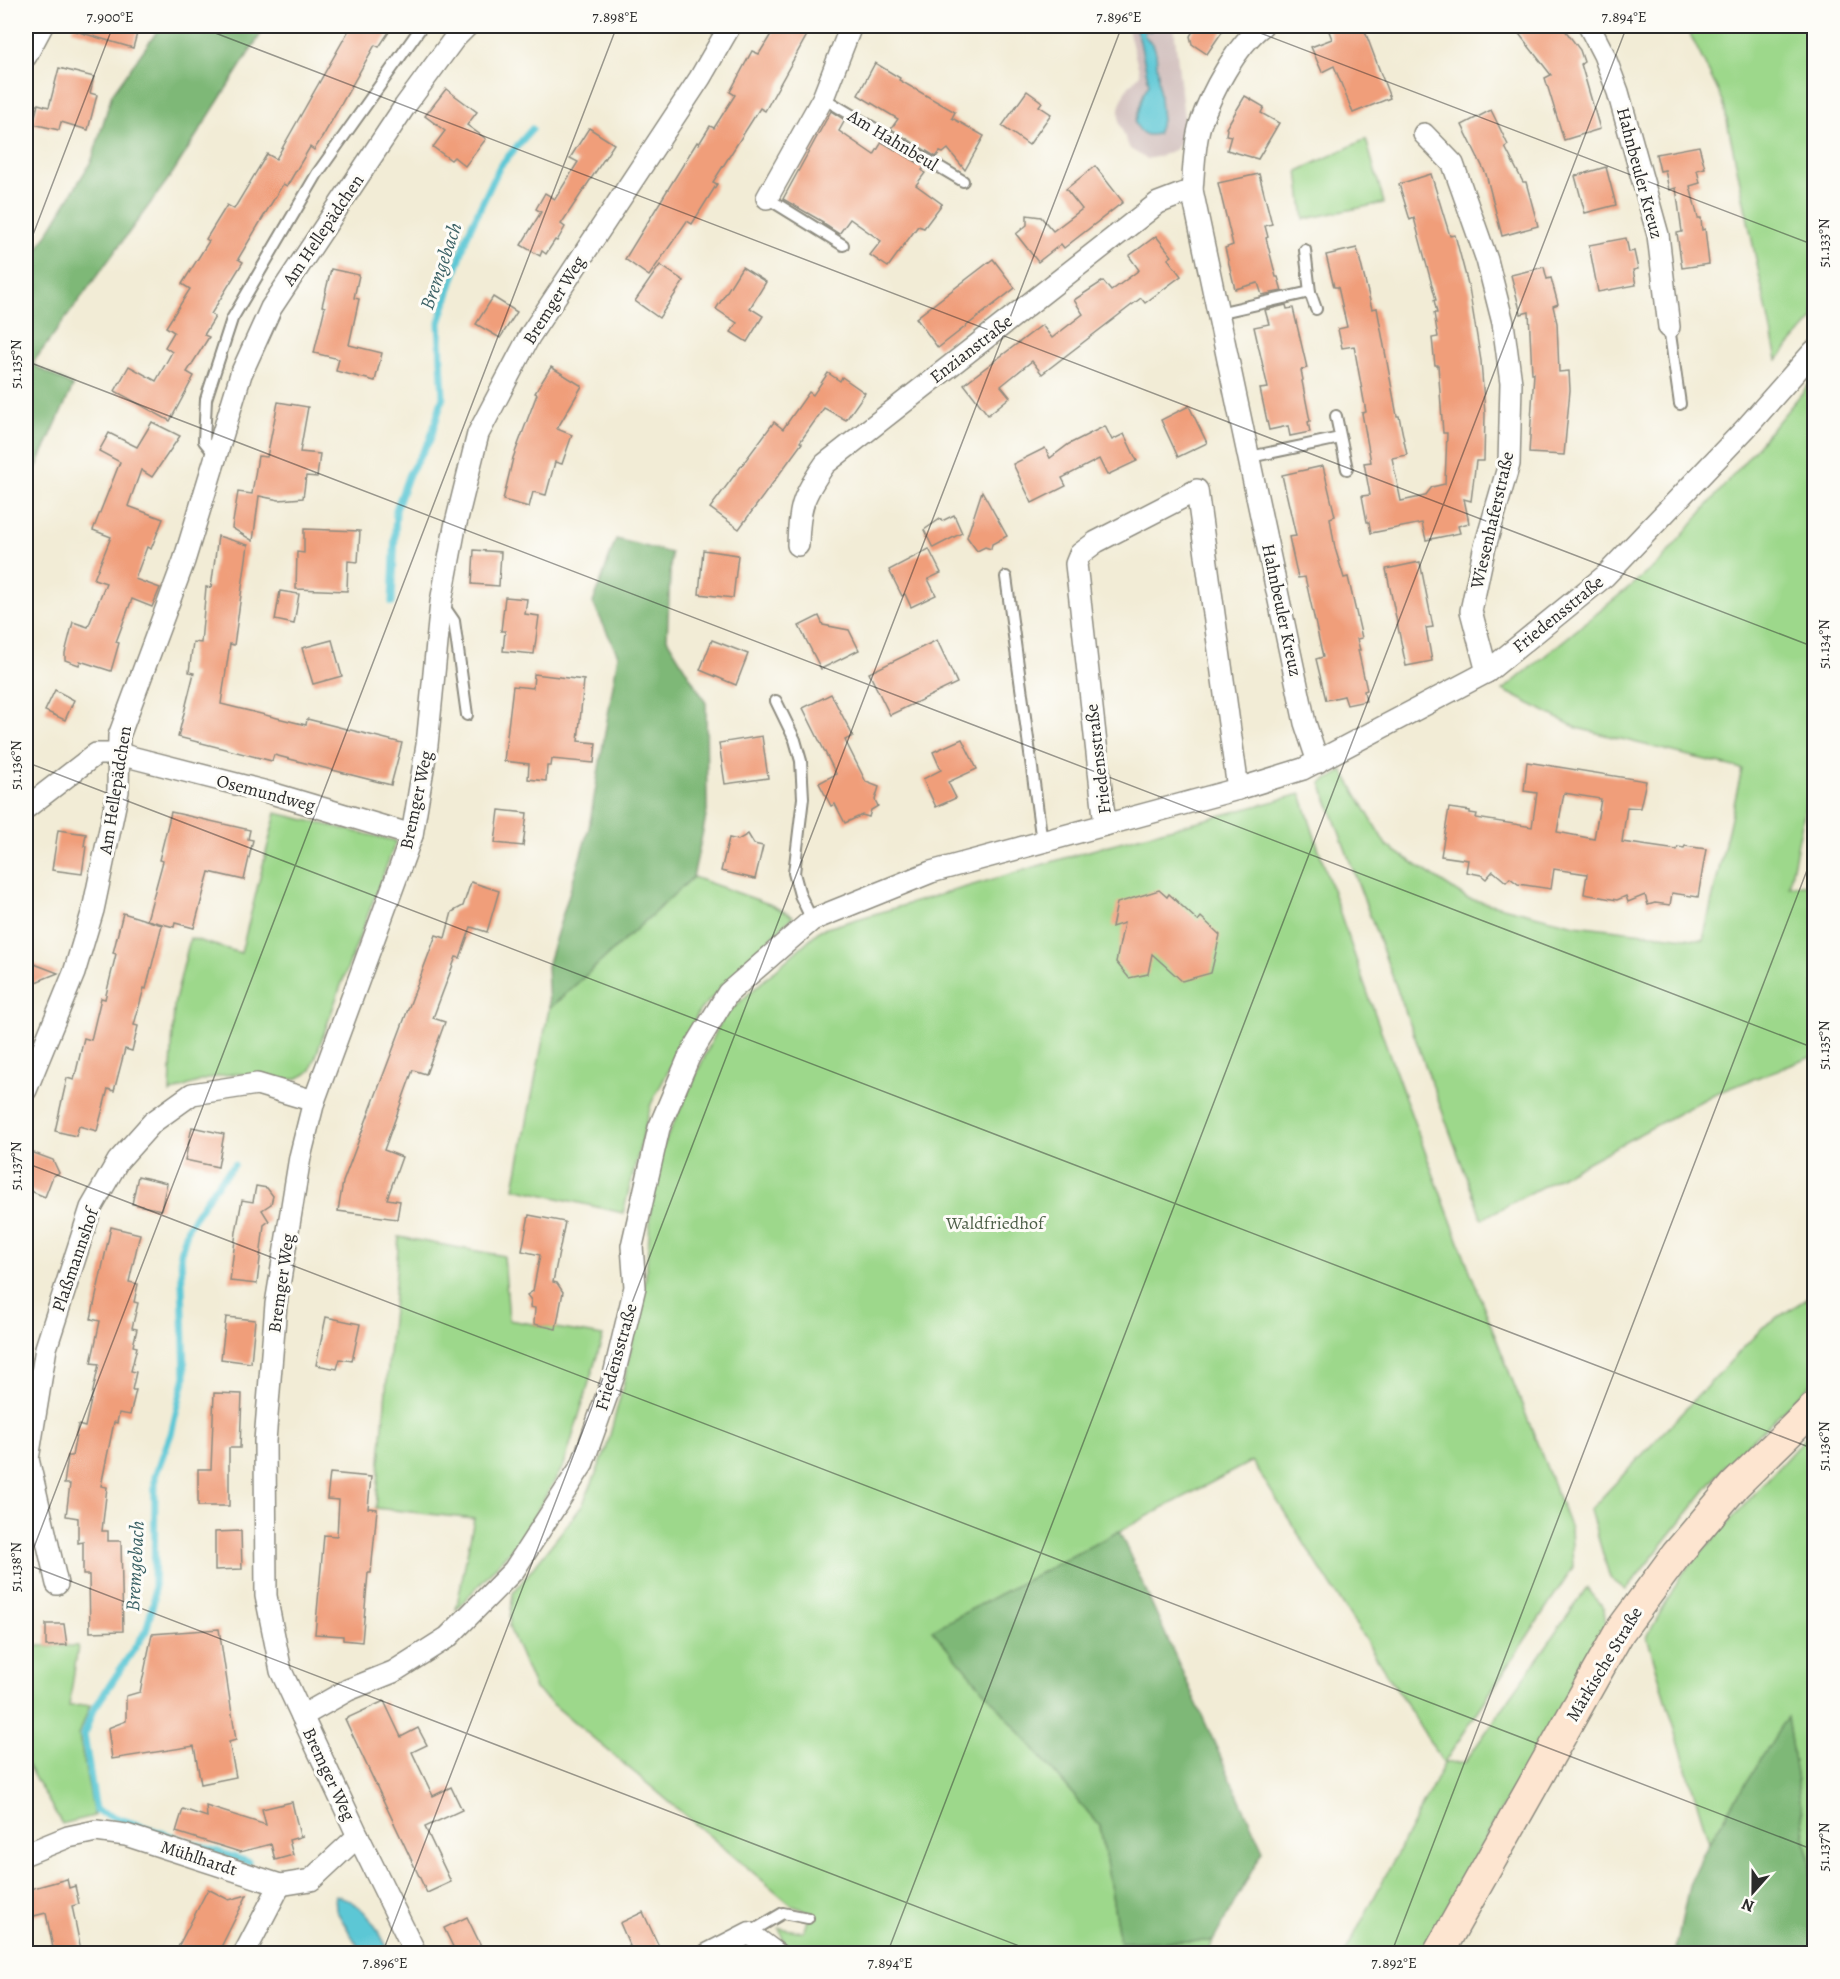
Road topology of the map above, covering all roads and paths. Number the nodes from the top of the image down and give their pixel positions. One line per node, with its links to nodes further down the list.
1 (42, 26): 8 (street)
2 (422, 26): 24 (lane, Am Hellepädchen)
3 (466, 26): 24 (street, Am Hellepädchen)
4 (730, 26): 29 (street, Bremger Weg)
5 (851, 26): 9 (street)
6 (1262, 26): 12 (street, Hahnbeuler Kreuz)
7 (1588, 26): 19 (street, Hahnbeuler Kreuz)
8 (26, 56)
9 (823, 98): 11 (lane, Am Hahnbeul); 13 (street)
10 (1424, 134): 30 (street, Wiesenhaferstraße)
11 (963, 181)
12 (1192, 190): 18 (street, Hahnbeuler Kreuz); 27 (street, Enzianstraße)
13 (767, 198): 14 (lane)
14 (843, 245)
15 (1305, 250): 16 (lane)
16 (1310, 292): 17 (lane); 18 (lane)
17 (1316, 309)
18 (1218, 313): 25 (street, Hahnbeuler Kreuz)
19 (1670, 327): 21 (lane)
20 (1815, 351): 30 (street, Friedensstraße)
21 (1680, 404)
22 (1336, 416): 23 (lane)
23 (1340, 438): 25 (lane); 26 (lane)
24 (216, 455): 33 (street, Am Hellepädchen)
25 (1250, 458): 34 (street, Hahnbeuler Kreuz)
26 (1347, 469)
27 (798, 545)
28 (1006, 577): 39 (lane)
29 (441, 602): 32 (lane); 38 (street, Bremger Weg)
30 (1487, 672): 34 (street, Friedensstraße)
31 (776, 701): 40 (lane)
32 (467, 716)
33 (119, 754): 36 (street); 38 (street, Osemundweg); 41 (street, Am Hellepädchen)
34 (1318, 762): 35 (street, Friedensstraße)
35 (1238, 789): 37 (street, Friedensstraße); 37 (street, Friedensstraße)
36 (26, 808)
37 (1105, 825): 39 (street, Friedensstraße)
38 (412, 835): 42 (street, Bremger Weg)
39 (1042, 842): 40 (street, Friedensstraße)
40 (812, 920): 45 (street, Friedensstraße)
41 (26, 1090)
42 (314, 1101): 44 (street, Plaßmannshof); 45 (street, Bremger Weg)
43 (1815, 1408): 55 (main road, Märkische Straße)
44 (57, 1584)
45 (302, 1716): 46 (street, Bremger Weg)
46 (358, 1836): 48 (street, Mühlhardt); 52 (street, Bremger Weg)
47 (26, 1854): 48 (street, Mühlhardt)
48 (280, 1885): 51 (street)
49 (808, 1918): 50 (lane)
50 (749, 1933): 53 (street); 54 (street)
51 (244, 1953)
52 (417, 1953)
53 (708, 1953)
54 (777, 1953)
55 (1438, 1953)

